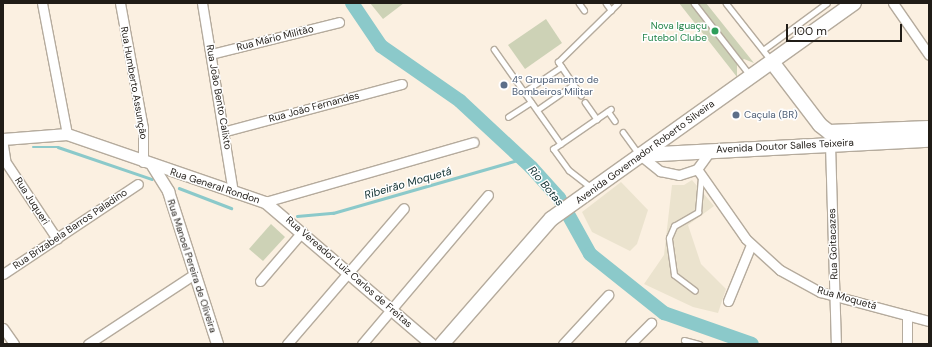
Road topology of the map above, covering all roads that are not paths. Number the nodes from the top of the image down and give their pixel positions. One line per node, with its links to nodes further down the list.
1 (42, 3): 35 (street)
2 (120, 3): 45 (street, Rua Humberto Assunção)
3 (202, 3): 17 (street, Rua João Bento Calixto)
4 (579, 3): 12 (lane)
5 (606, 3): 13 (lane)
6 (618, 3): 13 (lane)
7 (694, 3): 21 (lane)
8 (726, 3): 16 (lane)
9 (827, 3): 16 (lane)
10 (893, 3): 18 (street)
11 (846, 5): 19 (main road, Avenida Governador Roberto Silveira)
12 (584, 10)
13 (611, 10): 20 (lane)
14 (339, 22): 17 (street, Rua Mário Militão)
15 (494, 49): 24 (lane)
16 (763, 50): 19 (lane)
17 (212, 54): 33 (street, Rua João Bento Calixto)
18 (929, 55)
19 (772, 62): 21 (main road, Avenida Governador Roberto Silveira); 37 (main road)
20 (561, 67): 23 (lane); 24 (lane)
21 (751, 76): 36 (main road, Avenida Governador Roberto Silveira)
22 (402, 84): 33 (street, Rua João Fernandes)
23 (574, 85): 25 (lane); 28 (lane)
24 (524, 92): 26 (lane)
25 (581, 96)
26 (531, 102): 28 (lane); 29 (lane)
27 (585, 102): 30 (lane)
28 (537, 110): 41 (lane)
29 (508, 117)
30 (597, 119): 31 (lane); 41 (lane)
31 (615, 121)
32 (929, 128): 37 (main road, Avenida Doutor Salles Teixeira)
33 (226, 131): 52 (street, Rua João Bento Calixto)
34 (623, 132): 44 (lane)
35 (67, 134): 38 (street, Rua General Rondon); 45 (street, Rua General Rondon)
36 (669, 134): 43 (main road); 44 (main road, Avenida Governador Roberto Silveira)
37 (830, 138): 39 (main road, Avenida Doutor Salles Teixeira); 42 (main road, Avenida Doutor Salles Teixeira); 65 (street, Rua Goitacazes)
38 (3, 139): 46 (street, Rua Juqueri)
39 (929, 140)
40 (474, 142): 54 (street, Rua General Rondon)
41 (561, 144): 50 (lane)
42 (711, 150): 43 (main road, Avenida Doutor Salles Teixeira); 47 (street)
43 (672, 153): 44 (main road, Avenida Doutor Salles Teixeira)
44 (640, 155): 47 (street); 50 (main road, Avenida Governador Roberto Silveira)
45 (147, 163): 48 (street, Rua General Rondon); 51 (street)
46 (7, 164): 57 (street, Rua Juqueri)
47 (699, 173): 58 (street, Rua Moquetá); 63 (lane)
48 (188, 178): 51 (street, Rua Manoel Pereira de Oliveira); 52 (street, Rua General Rondon)
49 (138, 184): 57 (street, Rua Brizabela Barros Paladino)
50 (592, 189): 79 (main road, Avenida Governador Roberto Silveira)
51 (168, 190): 61 (street, Rua Manoel Pereira de Oliveira)
52 (233, 192): 54 (street, Rua General Rondon)
53 (488, 195): 67 (street)
54 (265, 202): 56 (street, Rua Vereador Luiz Carlos de Freitas)
55 (404, 208): 59 (street)
56 (302, 232): 59 (street, Rua Vereador Luiz Carlos de Freitas); 62 (street)
57 (57, 239): 60 (street, Rua Brizabela Barros Paladino)
58 (751, 245): 65 (street, Rua Moquetá); 66 (street)
59 (348, 272): 67 (street, Rua Vereador Luiz Carlos de Freitas); 76 (street)
60 (3, 274)
61 (193, 275): 74 (street); 75 (street, Rua Manoel Pereira de Oliveira)
62 (260, 280)
63 (695, 291)
64 (608, 295): 80 (street)
65 (835, 297): 68 (street, Rua Moquetá); 83 (street, Rua Goitacazes)
66 (728, 301)
67 (391, 309): 77 (street); 78 (street, Rua Vereador Luiz Carlos de Freitas)
68 (907, 315): 69 (street, Rua Moquetá); 84 (street)
69 (929, 320)
70 (650, 323): 81 (street)
71 (3, 328): 73 (street)
72 (684, 340): 82 (lane)
73 (14, 344)
74 (88, 344)
75 (217, 344)
76 (287, 344)
77 (362, 344)
78 (431, 344)
79 (442, 344)
80 (563, 344)
81 (630, 344)
82 (698, 344)
83 (836, 344)
84 (907, 344)

